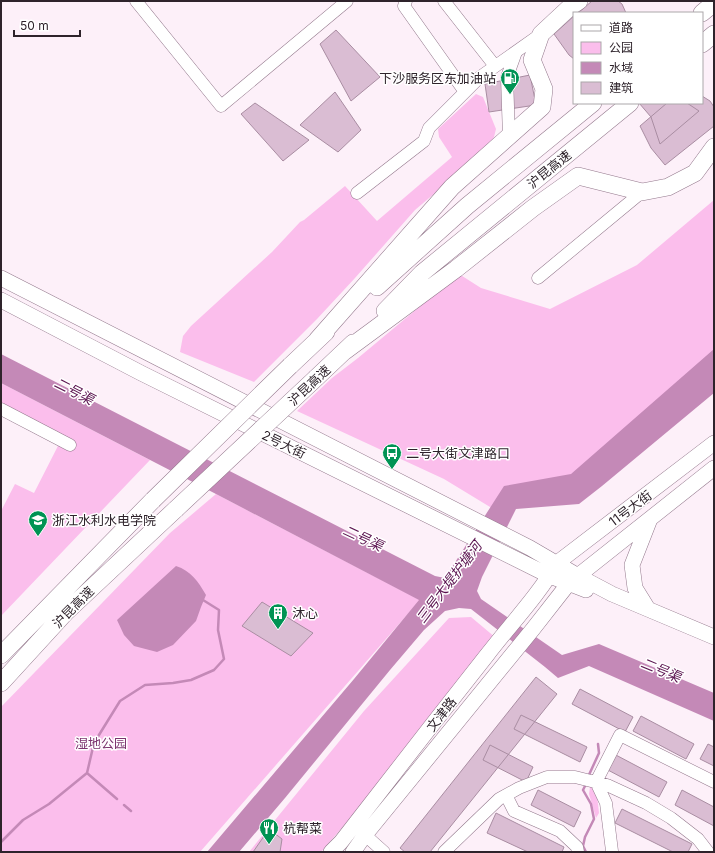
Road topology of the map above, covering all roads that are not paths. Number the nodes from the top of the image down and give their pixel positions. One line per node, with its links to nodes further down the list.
1 (136, 1): 2 (street)
2 (347, 1)
3 (406, 1): 13 (street)
4 (444, 1): 12 (street)
5 (579, 1): 8 (highway)
6 (714, 4): 7 (highway)
7 (703, 12)
8 (541, 34): 11 (street); 16 (highway)
9 (714, 34): 10 (highway)
10 (703, 43)
11 (516, 52): 12 (street); 16 (street)
12 (495, 66): 13 (street)
13 (465, 92): 19 (street)
14 (592, 104): 23 (highway, 沪昆高速)
15 (629, 104): 24 (highway, 沪昆高速)
16 (509, 137): 23 (highway)
17 (714, 147): 18 (highway)
18 (642, 192): 21 (street); 24 (highway)
19 (357, 193)
20 (1, 278): 30 (main road, 2号大街)
21 (538, 278)
22 (1, 300): 30 (main road, 2号大街)
23 (317, 340): 35 (highway, 沪昆高速, bridge)
24 (345, 351): 36 (highway, 沪昆高速, bridge)
25 (1, 409): 27 (street)
26 (714, 443): 30 (main road, 11号大街)
27 (70, 445)
28 (714, 468): 29 (main road, 11号大街)
29 (650, 518): 31 (main road, 11号大街); 32 (main road)
30 (553, 569): 31 (main road); 41 (main road, 文津路)
31 (573, 579): 32 (main road); 34 (main road); 40 (main road, 文津路)
32 (648, 609): 33 (main road)
33 (714, 637)
34 (714, 647)
35 (1, 655)
36 (1, 683)
37 (590, 780): 38 (street); 39 (street); 45 (street); 46 (street)
38 (714, 782)
39 (506, 795): 43 (street); 44 (street)
40 (365, 835): 41 (main road, 文津路); 42 (street)
41 (344, 850)
42 (384, 852)
43 (444, 852)
44 (578, 852)
45 (612, 852)
46 (708, 852)

